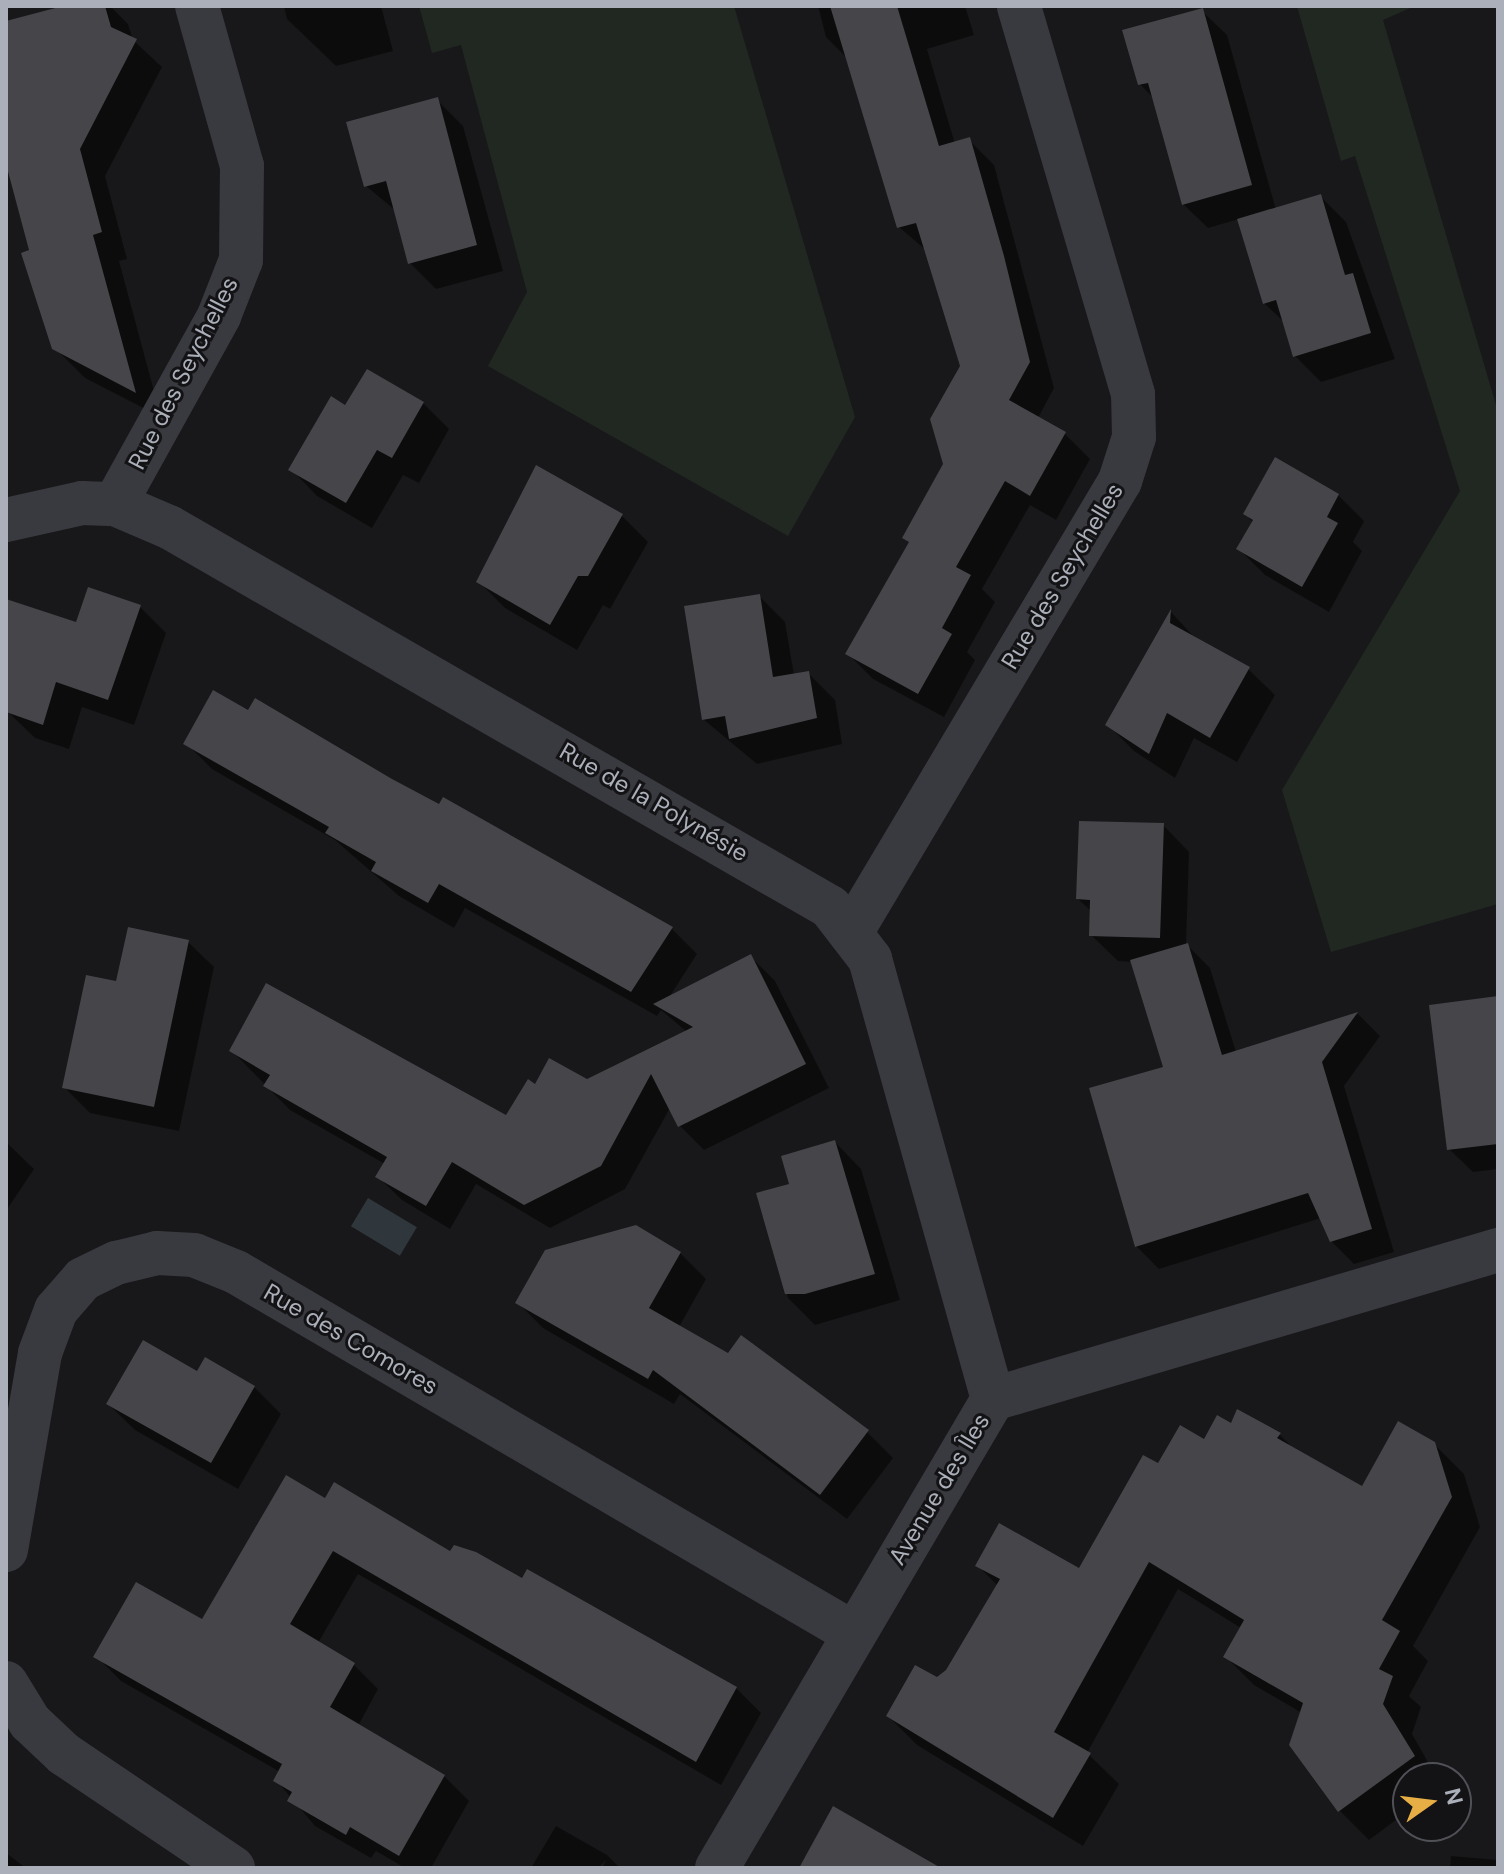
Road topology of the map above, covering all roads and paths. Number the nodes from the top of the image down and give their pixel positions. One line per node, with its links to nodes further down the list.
1 (197, 6): 3 (street, Rue des Seychelles)
2 (1019, 6): 5 (street, Rue des Seychelles)
3 (115, 504): 4 (street, Rue de la Polynésie); 5 (street, Rue de la Polynésie)
4 (6, 520)
5 (852, 931): 7 (street, Rue de la Polynésie)
6 (1498, 1250): 7 (street, Avenue des Îles)
7 (993, 1399): 9 (street, Avenue des Îles)
8 (6, 1550): 9 (street, Rue des Comores)
9 (853, 1633): 12 (street, Avenue des Îles)
10 (6, 1683): 11 (street)
11 (233, 1868)
12 (717, 1868)

